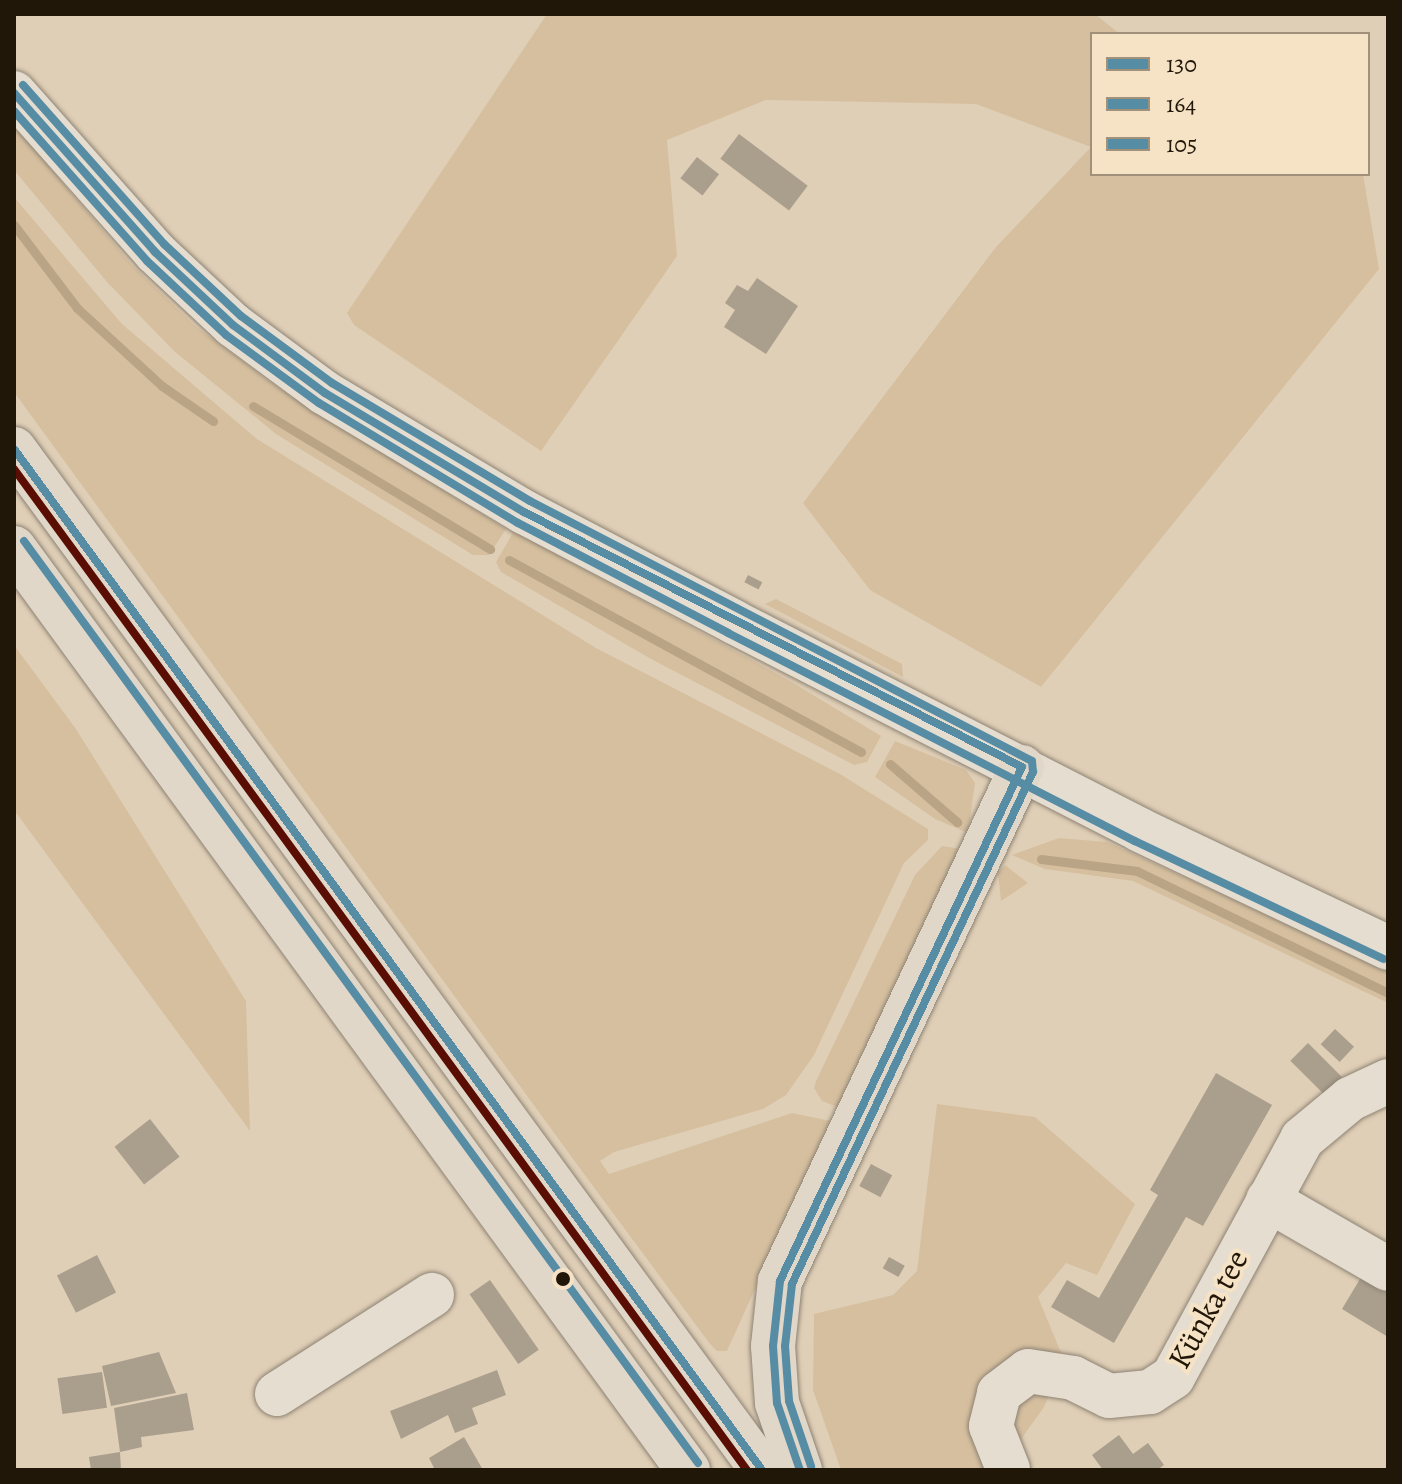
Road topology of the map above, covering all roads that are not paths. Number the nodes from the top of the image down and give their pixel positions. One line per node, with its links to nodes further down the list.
1 (14, 93): 4 (street)
2 (14, 449): 13 (highway)
3 (14, 548): 12 (highway)
4 (1022, 767): 5 (street); 14 (highway)
5 (1388, 948)
6 (1388, 1081): 7 (street, Künka tee)
7 (1268, 1200): 8 (street); 11 (street, Künka tee)
8 (1388, 1269)
9 (432, 1295): 10 (street)
10 (277, 1394)
11 (1008, 1469)
12 (688, 1470)
13 (762, 1470)
14 (800, 1470)

